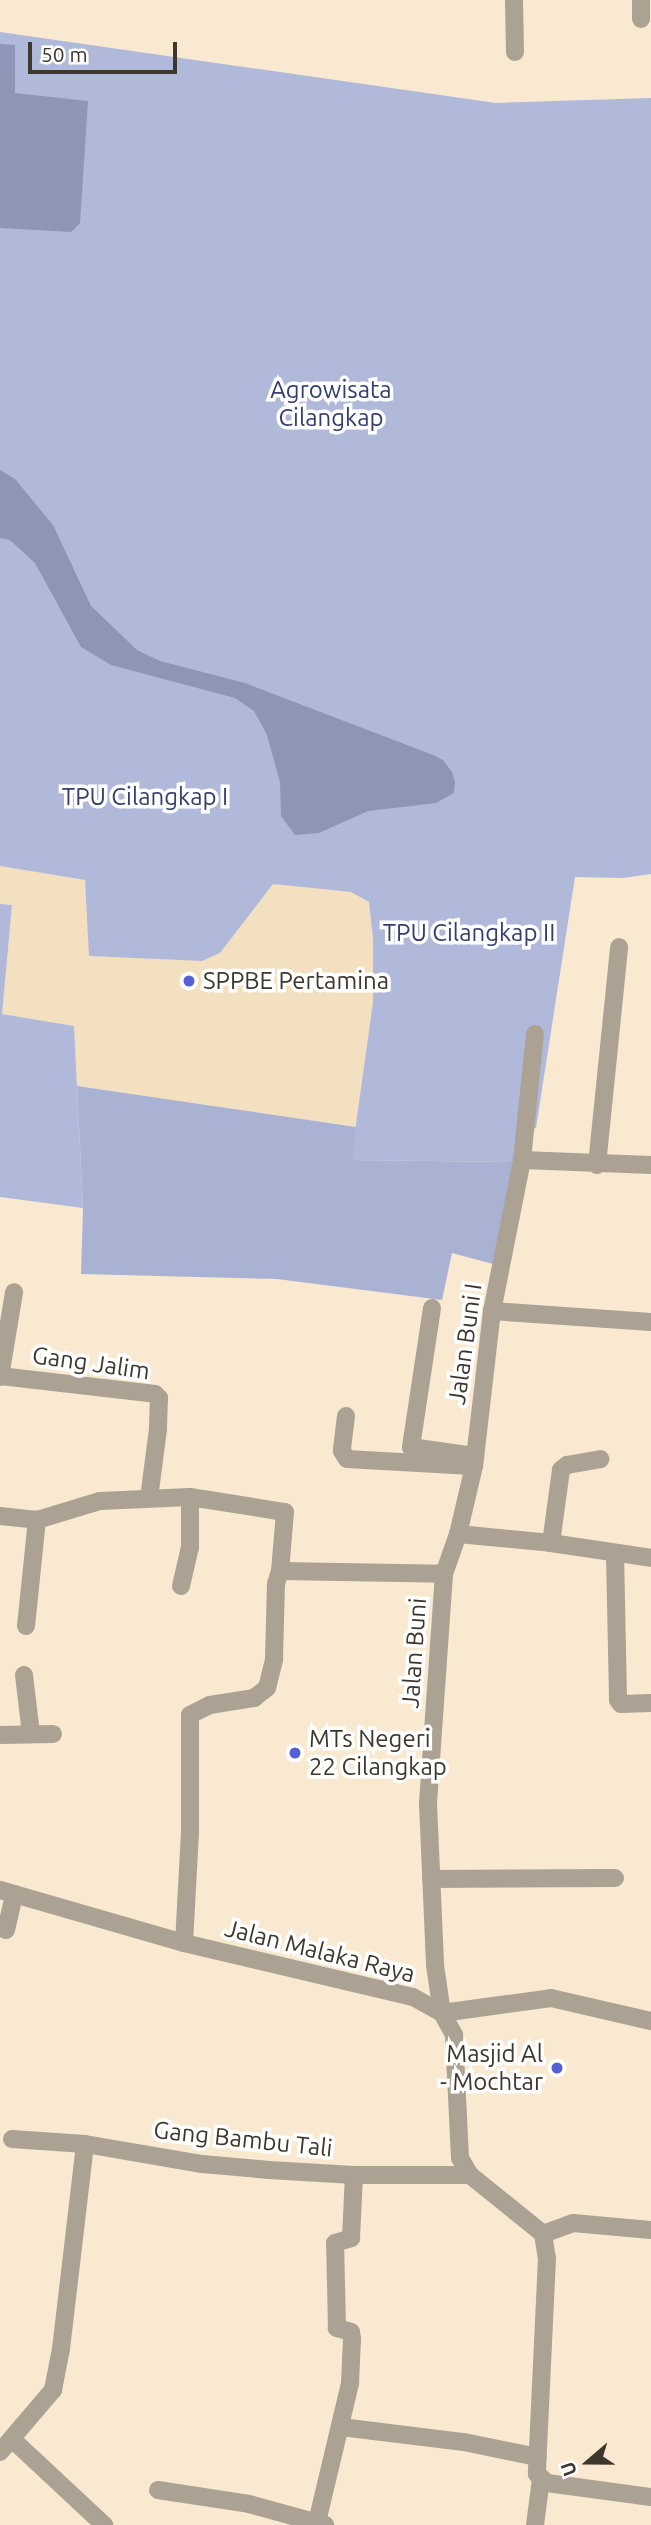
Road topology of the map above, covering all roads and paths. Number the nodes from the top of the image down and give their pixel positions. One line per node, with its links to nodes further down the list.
1 (514, 0): 4 (street)
2 (641, 0): 3 (street)
3 (641, 19)
4 (514, 52)
5 (619, 947): 8 (street)
6 (535, 1034): 7 (street, Jalan Buni I)
7 (522, 1160): 8 (street); 12 (street, Jalan Buni I)
8 (597, 1164): 9 (street)
9 (651, 1165)
10 (14, 1292): 14 (street)
11 (432, 1308): 17 (street)
12 (492, 1311): 13 (street); 17 (street, Jalan Buni I)
13 (651, 1322)
14 (0, 1377): 19 (street, Gang Jalim)
15 (346, 1416): 17 (street)
16 (600, 1459): 23 (street)
17 (475, 1461): 22 (street, Jalan Buni I)
18 (190, 1497): 19 (street); 26 (street); 28 (street)
19 (149, 1498): 21 (street)
20 (0, 1516): 21 (street)
21 (37, 1520): 29 (street)
22 (458, 1534): 23 (street); 27 (street, Jalan Buni)
23 (551, 1543): 24 (street)
24 (615, 1554): 25 (street); 31 (street)
25 (651, 1558)
26 (280, 1571): 27 (street); 39 (street)
27 (444, 1574): 36 (street, Jalan Buni)
28 (181, 1586)
29 (26, 1626)
30 (24, 1675): 32 (street)
31 (651, 1703)
32 (31, 1734): 33 (street); 34 (street)
33 (53, 1734)
34 (0, 1735)
35 (615, 1878): 36 (street)
36 (431, 1879): 40 (street, Jalan Buni)
37 (7, 1892): 38 (street); 39 (street, Jalan Malaka Raya)
38 (6, 1930)
39 (184, 1943): 40 (street, Jalan Malaka Raya)
40 (442, 2013): 41 (street); 45 (street)
41 (651, 2021)
42 (12, 2139): 43 (street, Gang Bambu Tali)
43 (85, 2144): 44 (street, Gang Bambu Tali); 49 (street)
44 (354, 2175): 45 (street, Gang Bambu Tali); 48 (street)
45 (470, 2175): 47 (street)
46 (651, 2230): 47 (street)
47 (543, 2234): 50 (street)
48 (341, 2427): 50 (street); 54 (street)
49 (6, 2446): 55 (street)
50 (537, 2456): 51 (street)
51 (541, 2479): 53 (street); 56 (street)
52 (158, 2490): 54 (street)
53 (651, 2497)
54 (321, 2524)
55 (104, 2525)
56 (535, 2525)

